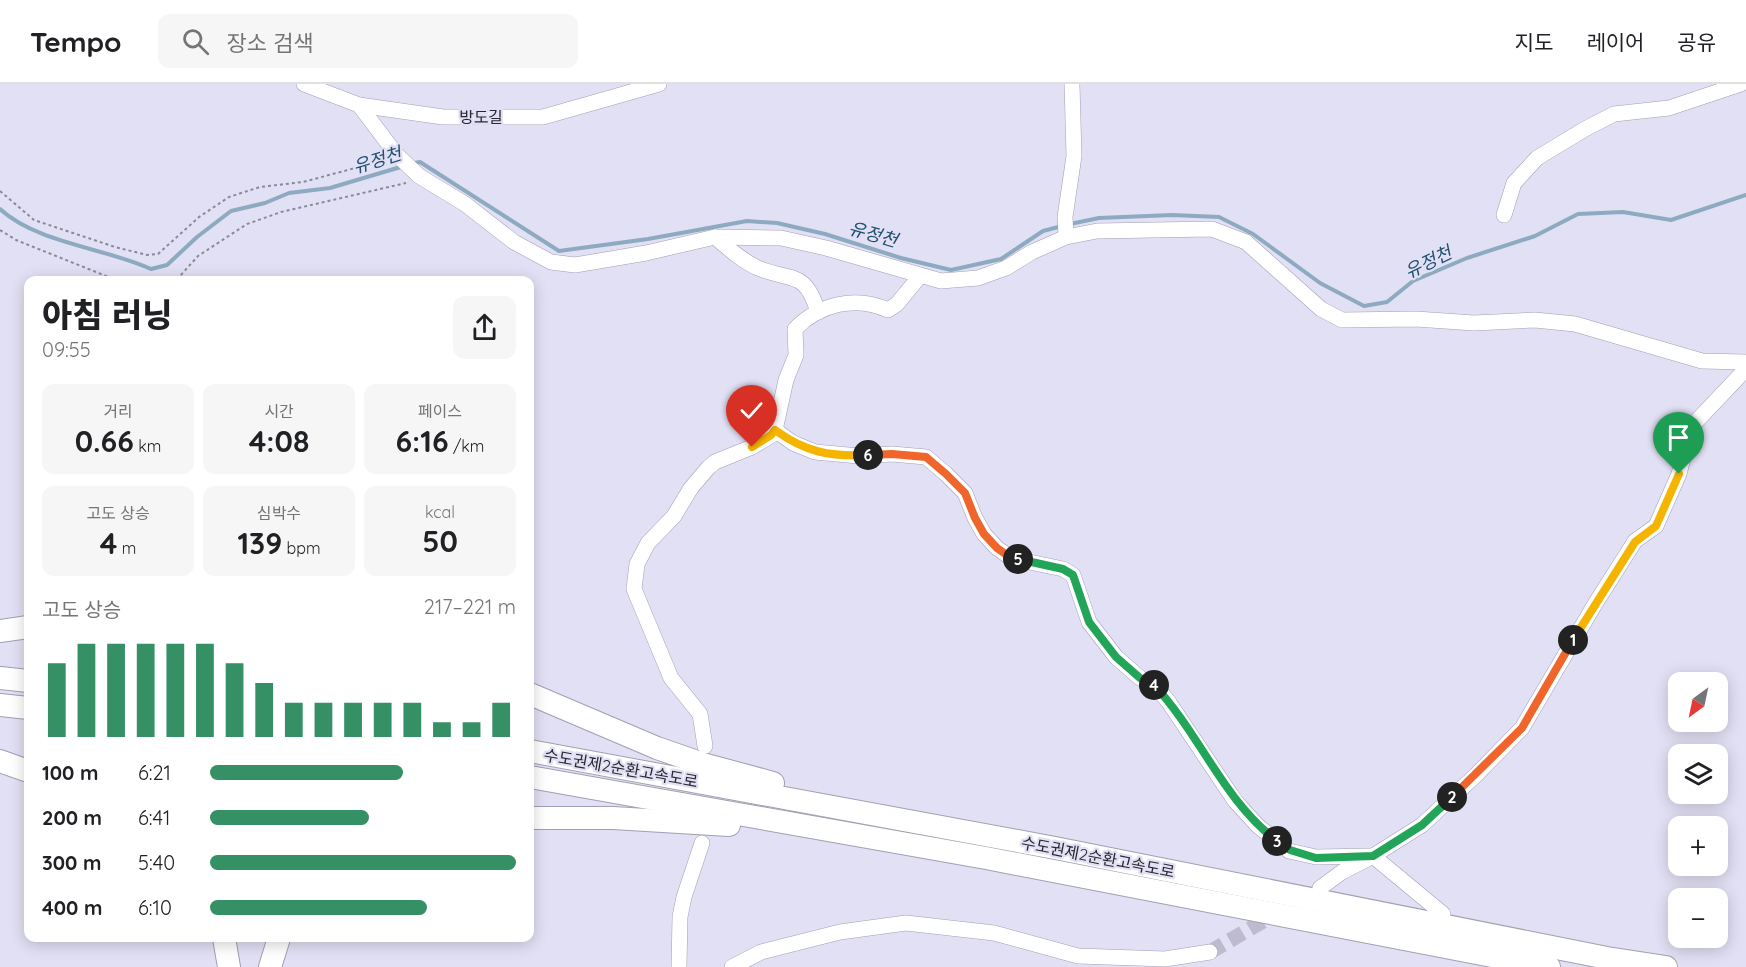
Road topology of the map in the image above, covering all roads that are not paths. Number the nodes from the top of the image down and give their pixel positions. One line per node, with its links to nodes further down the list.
1 (304, 84): 5 (street, 방도길)
2 (659, 84): 5 (street, 방도길)
3 (1072, 84): 8 (street)
4 (1741, 84): 6 (street)
5 (359, 105): 7 (street)
6 (1504, 215)
7 (715, 237): 9 (street); 10 (street)
8 (1066, 237): 9 (street); 11 (street)
9 (920, 276): 10 (street)
10 (819, 312): 13 (street)
11 (1746, 362)
12 (1746, 369): 29 (street)
13 (775, 430): 21 (street); 29 (street)
14 (24, 628): 15 (highway)
15 (0, 631)
16 (0, 678): 17 (highway)
17 (24, 681)
18 (534, 696): 27 (highway)
19 (0, 705): 20 (highway)
20 (24, 708)
21 (705, 746)
22 (534, 752): 27 (highway, 수도권제2순환고속도로)
23 (0, 761): 24 (highway)
24 (24, 770)
25 (534, 778): 30 (highway, 수도권제2순환고속도로)
26 (534, 818): 30 (highway)
27 (981, 835): 45 (highway, 수도권제2순환고속도로)
28 (702, 843): 42 (street)
29 (1373, 856): 31 (street); 32 (street)
30 (986, 858): 44 (highway, 수도권제2순환고속도로)
31 (1320, 888)
32 (1443, 914)
33 (225, 942): 38 (highway)
34 (239, 942): 39 (highway)
35 (267, 942): 40 (highway)
36 (278, 942): 41 (highway)
37 (1210, 952): 43 (street)
38 (229, 967)
39 (238, 967)
40 (265, 967)
41 (270, 967)
42 (679, 967)
43 (732, 967)
44 (1549, 967)
45 (1666, 967)

